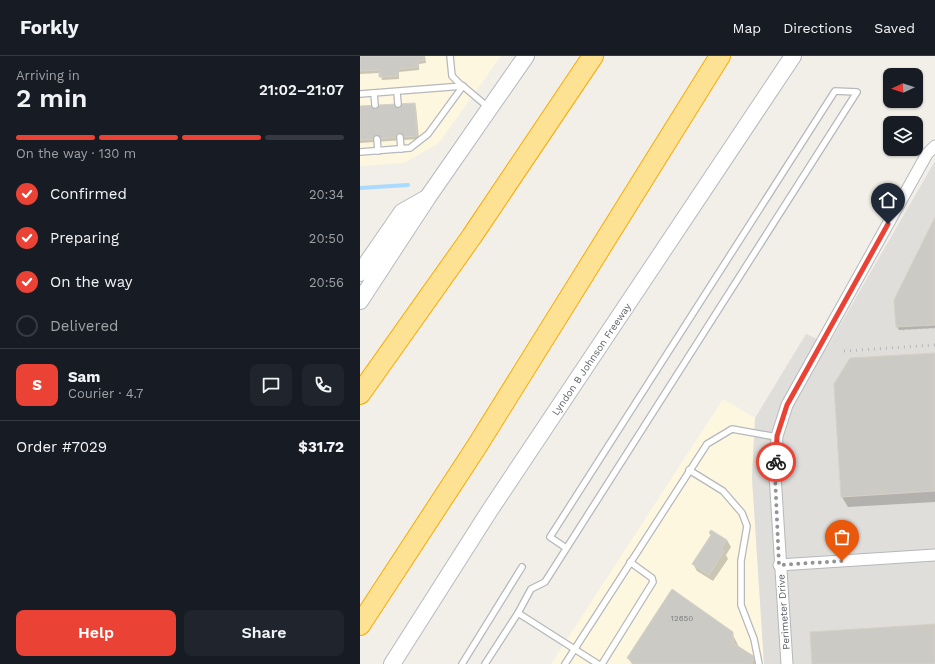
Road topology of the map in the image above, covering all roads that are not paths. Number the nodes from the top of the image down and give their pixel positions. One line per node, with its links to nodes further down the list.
1 (450, 56): 6 (lane)
2 (526, 56): 12 (main road)
3 (594, 56): 22 (highway)
4 (720, 56): 31 (highway)
5 (793, 56): 33 (main road, Lyndon B Johnson Freeway)
6 (463, 86): 7 (lane); 12 (lane); 16 (lane)
7 (397, 92): 8 (lane); 10 (lane)
8 (374, 93): 9 (lane); 11 (lane)
9 (360, 94)
10 (398, 104)
11 (375, 105)
12 (490, 108): 19 (main road)
13 (400, 137): 16 (lane)
14 (377, 139): 17 (lane)
15 (935, 146): 23 (street, Perimeter Drive)
16 (401, 149): 17 (lane)
17 (378, 151): 18 (lane)
18 (360, 152)
19 (428, 198): 20 (main road); 21 (main road)
20 (360, 273)
21 (360, 301)
22 (360, 394)
23 (777, 437): 24 (lane); 28 (street, Perimeter Drive)
24 (689, 470): 27 (lane); 39 (lane)
25 (566, 548): 25 (lane); 30 (lane)
26 (935, 554): 28 (street)
27 (630, 562): 32 (lane); 38 (lane)
28 (779, 565): 40 (street, Perimeter Drive)
29 (522, 567): 34 (lane)
30 (518, 613): 32 (lane); 35 (lane)
31 (360, 625)
32 (574, 649): 36 (lane); 37 (lane)
33 (392, 664)
34 (462, 664)
35 (485, 664)
36 (565, 664)
37 (598, 664)
38 (602, 664)
39 (759, 664)
40 (786, 664)

